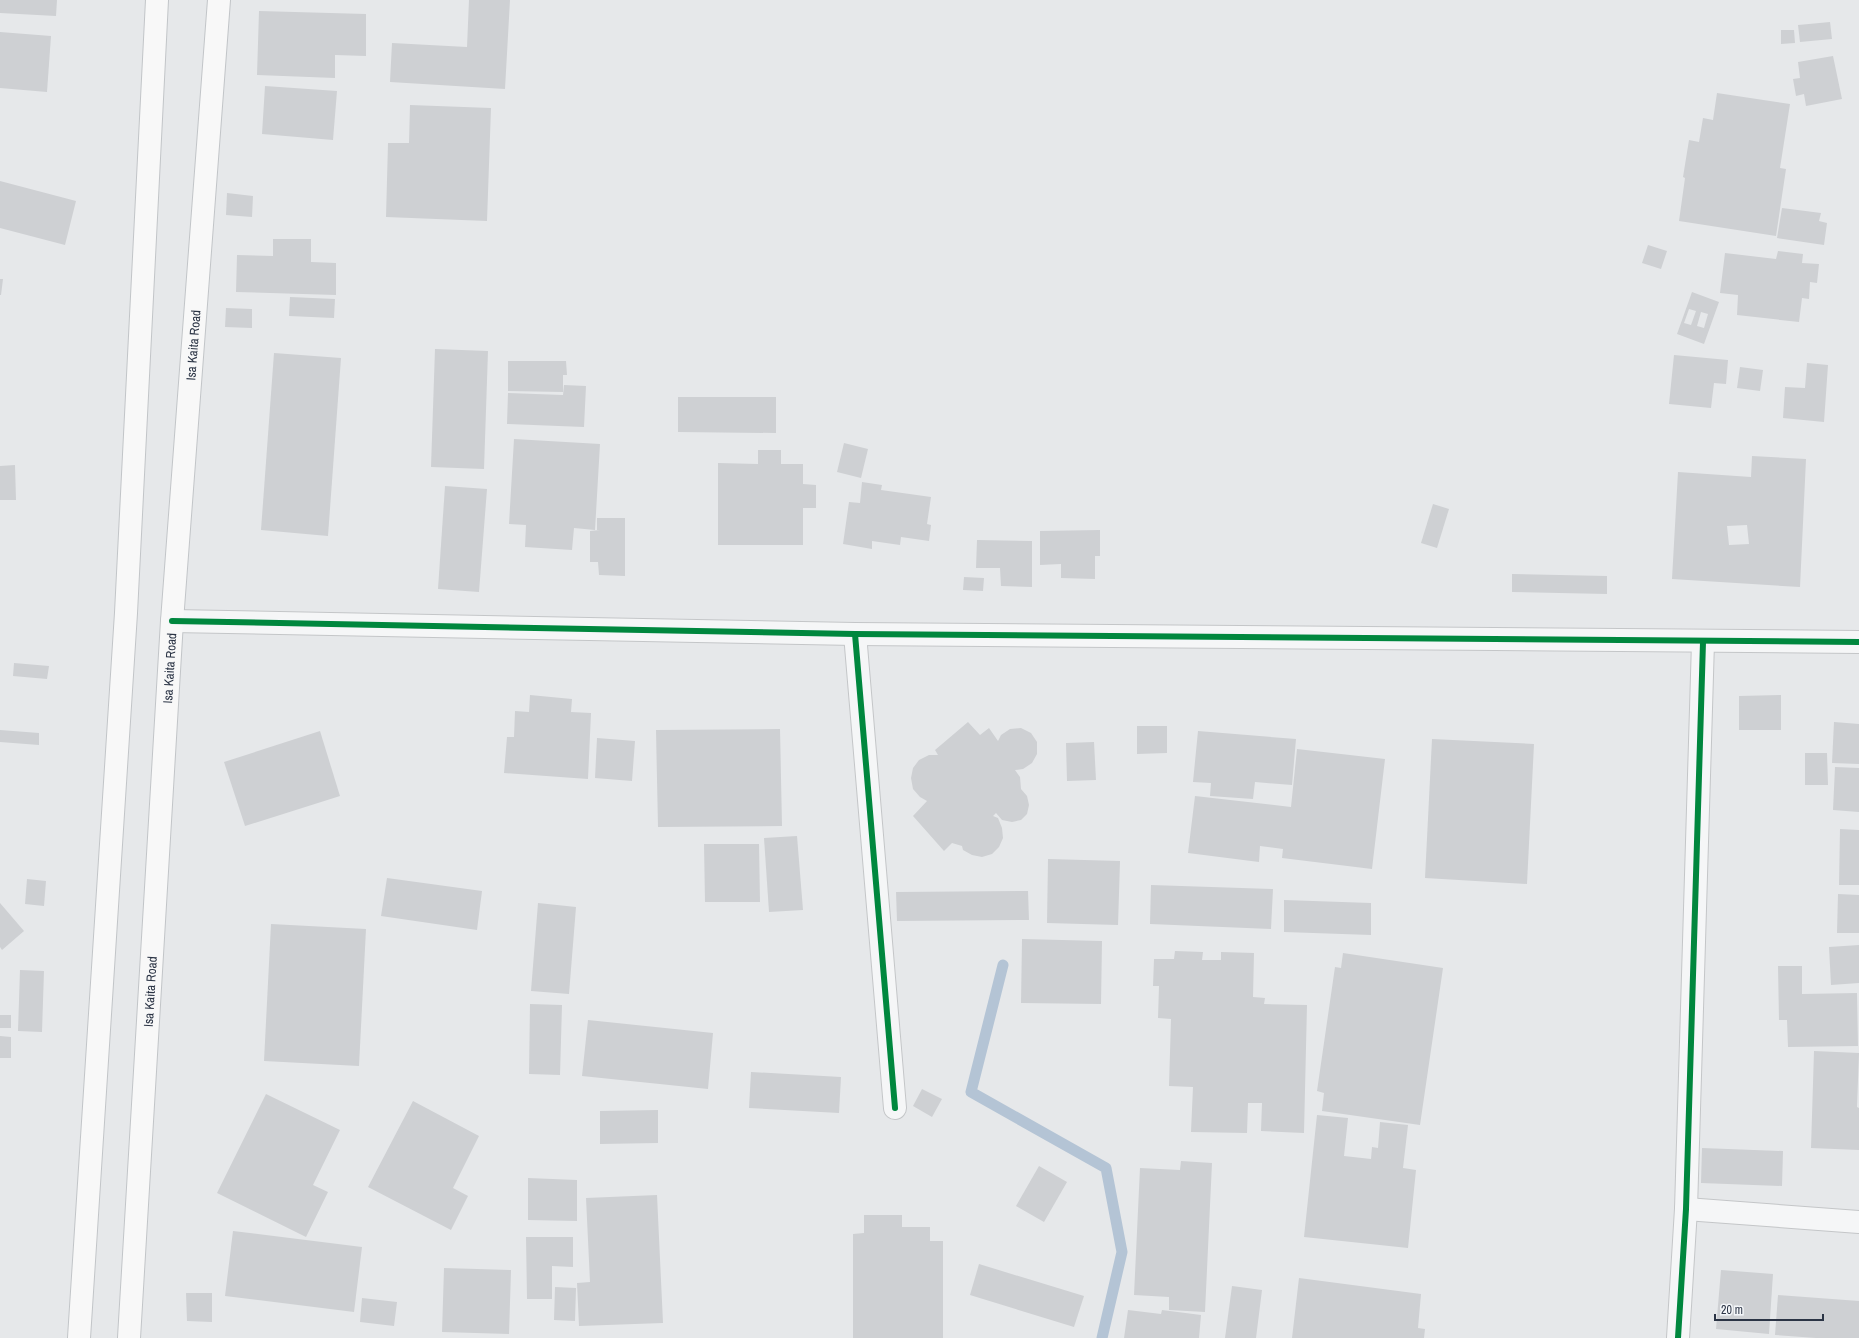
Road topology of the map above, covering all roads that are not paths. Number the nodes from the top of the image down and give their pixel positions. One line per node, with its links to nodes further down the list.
1 (157, 0): 10 (main road)
2 (219, 0): 3 (main road, Isa Kaita Road)
3 (172, 621): 4 (street); 11 (main road, Isa Kaita Road)
4 (855, 634): 5 (street); 7 (street)
5 (1703, 642): 6 (street); 8 (street)
6 (1859, 642)
7 (895, 1108)
8 (1686, 1209): 9 (street); 12 (street)
9 (1859, 1222)
10 (79, 1338)
11 (129, 1338)
12 (1678, 1338)

